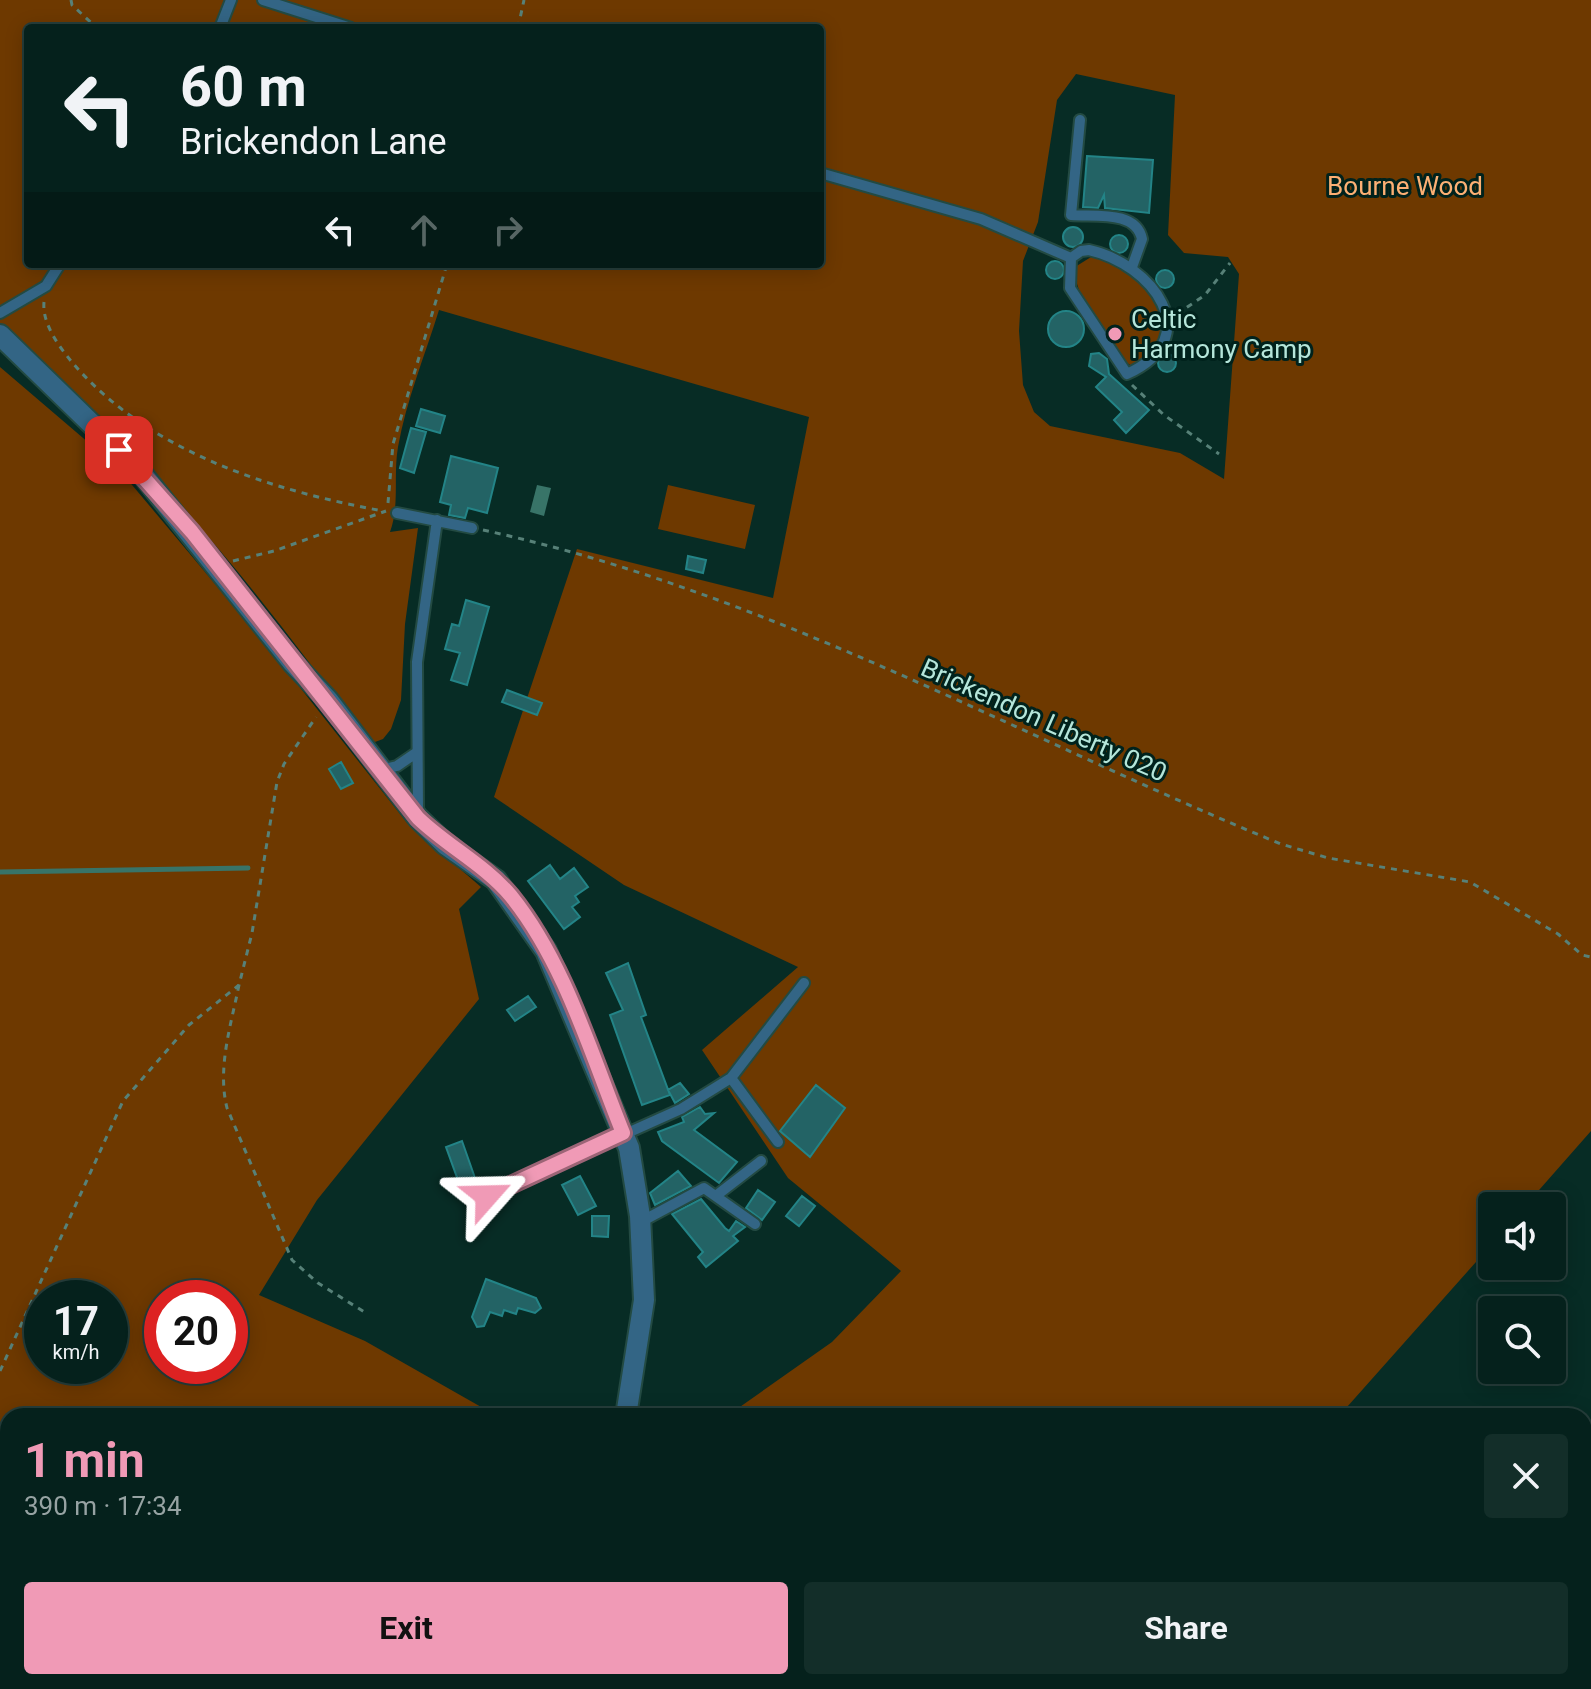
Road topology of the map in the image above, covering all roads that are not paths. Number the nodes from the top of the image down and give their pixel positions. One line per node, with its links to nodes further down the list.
1 (231, 0): 3 (lane)
2 (263, 0): 4 (lane)
3 (222, 24)
4 (338, 24)
5 (1080, 120): 8 (lane)
6 (824, 174): 7 (lane)
7 (1071, 258): 8 (lane); 8 (lane)
8 (1132, 267)
9 (57, 268): 10 (lane)
10 (0, 313)
11 (0, 335): 16 (street)
12 (392, 512): 13 (lane)
13 (437, 520): 14 (lane); 15 (lane)
14 (472, 528)
15 (416, 753): 16 (lane); 17 (lane)
16 (380, 770): 17 (street)
17 (418, 818): 20 (street)
18 (804, 983): 19 (lane)
19 (731, 1078): 20 (lane); 21 (lane)
20 (623, 1133): 24 (lane); 25 (street)
21 (778, 1142)
22 (761, 1161): 23 (lane)
23 (717, 1195): 25 (lane); 26 (lane)
24 (487, 1196)
25 (640, 1216): 27 (street)
26 (755, 1224)
27 (627, 1408)

